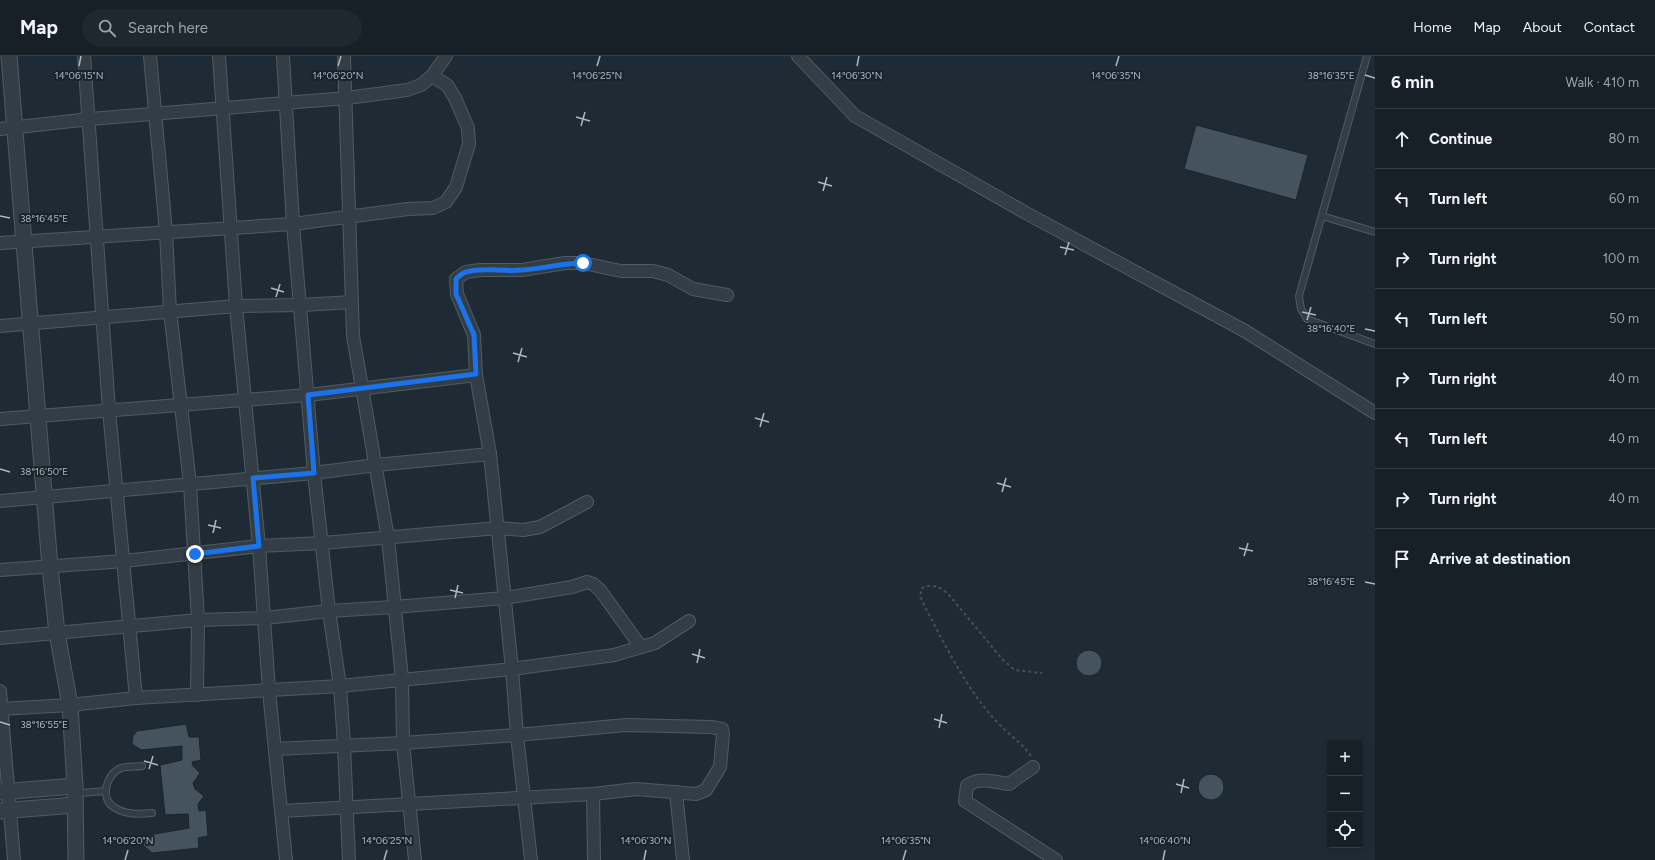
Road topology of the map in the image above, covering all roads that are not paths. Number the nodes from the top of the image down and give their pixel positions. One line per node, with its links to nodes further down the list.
1 (9, 56): 16 (street)
2 (84, 56): 15 (street)
3 (150, 56): 14 (street)
4 (219, 56): 13 (street)
5 (283, 56): 12 (street)
6 (344, 56): 11 (street)
7 (446, 56): 10 (street)
8 (798, 56): 41 (street)
9 (1367, 56): 17 (lane)
10 (432, 76): 11 (street); 18 (street)
11 (347, 98): 12 (street); 18 (street)
12 (287, 102): 13 (street); 19 (street)
13 (223, 110): 14 (street); 20 (street)
14 (155, 115): 15 (street); 21 (street)
15 (90, 119): 16 (street); 23 (street)
16 (7, 128): 24 (street)
17 (1322, 216): 22 (lane); 34 (lane)
18 (349, 217): 19 (street); 27 (street)
19 (293, 224): 20 (street); 29 (street)
20 (231, 228): 21 (street); 28 (street)
21 (166, 232): 23 (street); 30 (street)
22 (1375, 232)
23 (97, 236): 24 (street); 31 (street)
24 (24, 242): 25 (street); 32 (street)
25 (0, 243)
26 (728, 295): 35 (street)
27 (352, 302): 29 (street); 36 (street)
28 (236, 306): 29 (street); 30 (street); 38 (street)
29 (301, 306): 37 (street)
30 (170, 311): 31 (street); 39 (street)
31 (102, 317): 32 (street); 40 (street)
32 (31, 322): 33 (street); 42 (street)
33 (0, 326)
34 (1375, 344)
35 (476, 374): 36 (street); 44 (street)
36 (362, 388): 37 (street); 45 (street)
37 (308, 395): 38 (street); 46 (street)
38 (245, 399): 39 (street); 47 (street)
39 (180, 404): 40 (street); 48 (street)
40 (110, 410): 42 (street); 49 (street)
41 (1375, 413)
42 (37, 417): 43 (street); 50 (street)
43 (0, 419)
44 (490, 454): 45 (street); 53 (street)
45 (376, 465): 46 (street); 54 (street)
46 (314, 473): 47 (street); 55 (street)
47 (253, 478): 48 (street); 56 (street)
48 (190, 484): 49 (street); 57 (street)
49 (118, 489): 50 (street); 58 (street)
50 (44, 498): 51 (street); 59 (street)
51 (0, 501)
52 (587, 502): 53 (street)
53 (498, 528): 54 (street); 61 (street)
54 (388, 538): 55 (street); 62 (street)
55 (323, 543): 56 (street); 63 (street)
56 (259, 546): 57 (street); 64 (street)
57 (195, 554): 58 (street); 65 (street)
58 (124, 561): 59 (street); 67 (street)
59 (50, 567): 60 (street); 68 (street)
60 (0, 570)
61 (505, 598): 62 (street); 70 (street); 71 (street)
62 (394, 607): 63 (street); 72 (street)
63 (329, 611): 64 (street); 73 (street)
64 (265, 618): 65 (street); 75 (street)
65 (198, 620): 67 (street); 76 (street)
66 (689, 620): 70 (street)
67 (131, 626): 68 (street); 77 (street)
68 (57, 633): 69 (street); 78 (street)
69 (0, 638)
70 (641, 647): 71 (street)
71 (512, 669): 72 (street); 80 (street)
72 (402, 679): 73 (street); 81 (street)
73 (340, 686): 75 (street); 82 (street)
74 (0, 690): 79 (street)
75 (269, 690): 76 (street); 83 (street)
76 (197, 695): 77 (street)
77 (136, 698): 78 (street)
78 (70, 705): 79 (street); 89 (street)
79 (1, 709): 87 (street)
80 (517, 735): 81 (street); 88 (street); 91 (street)
81 (403, 743): 82 (street); 92 (street)
82 (344, 745): 83 (street); 93 (street)
83 (275, 748): 95 (street)
84 (142, 766): 86 (lane)
85 (1034, 767): 105 (street)
86 (106, 791): 89 (lane); 96 (lane)
87 (4, 792): 89 (street); 94 (street)
88 (676, 792): 90 (street); 104 (street)
89 (77, 794): 94 (street); 98 (street)
90 (593, 794): 91 (street); 103 (street)
91 (525, 796): 92 (street); 102 (street)
92 (408, 803): 93 (street); 101 (street)
93 (347, 808): 95 (street); 100 (street)
94 (4, 810): 97 (street)
95 (281, 811): 99 (street)
96 (152, 813)
97 (14, 860)
98 (76, 860)
99 (286, 860)
100 (349, 860)
101 (415, 860)
102 (531, 860)
103 (594, 860)
104 (683, 860)
105 (1056, 860)

